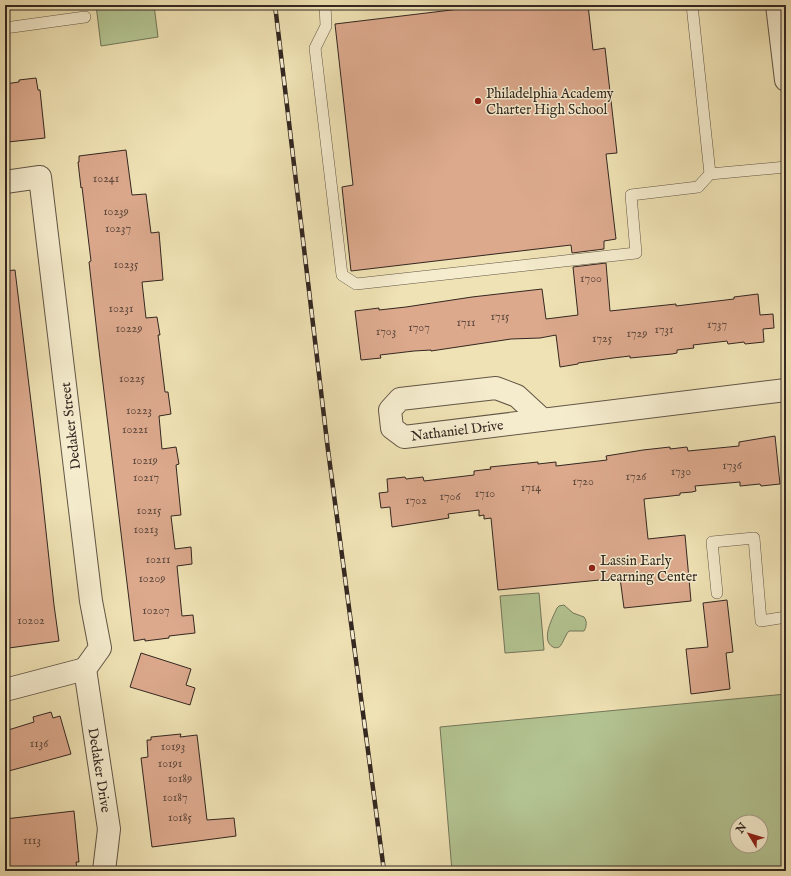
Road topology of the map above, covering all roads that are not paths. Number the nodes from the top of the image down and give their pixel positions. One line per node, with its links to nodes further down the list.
1 (324, 5): 8 (lane)
2 (692, 5): 8 (lane)
3 (781, 12): 6 (street)
4 (85, 17): 5 (lane)
5 (5, 28)
6 (786, 80)
7 (786, 167): 8 (lane)
8 (710, 174)
9 (5, 182): 14 (street, Dedaker Street)
10 (786, 390): 11 (street, Nathaniel Drive)
11 (543, 420): 11 (street, Nathaniel Drive)
12 (717, 593): 13 (lane)
13 (786, 618)
14 (85, 669): 15 (street); 16 (street, Dedaker Drive)
15 (5, 690)
16 (104, 871)

